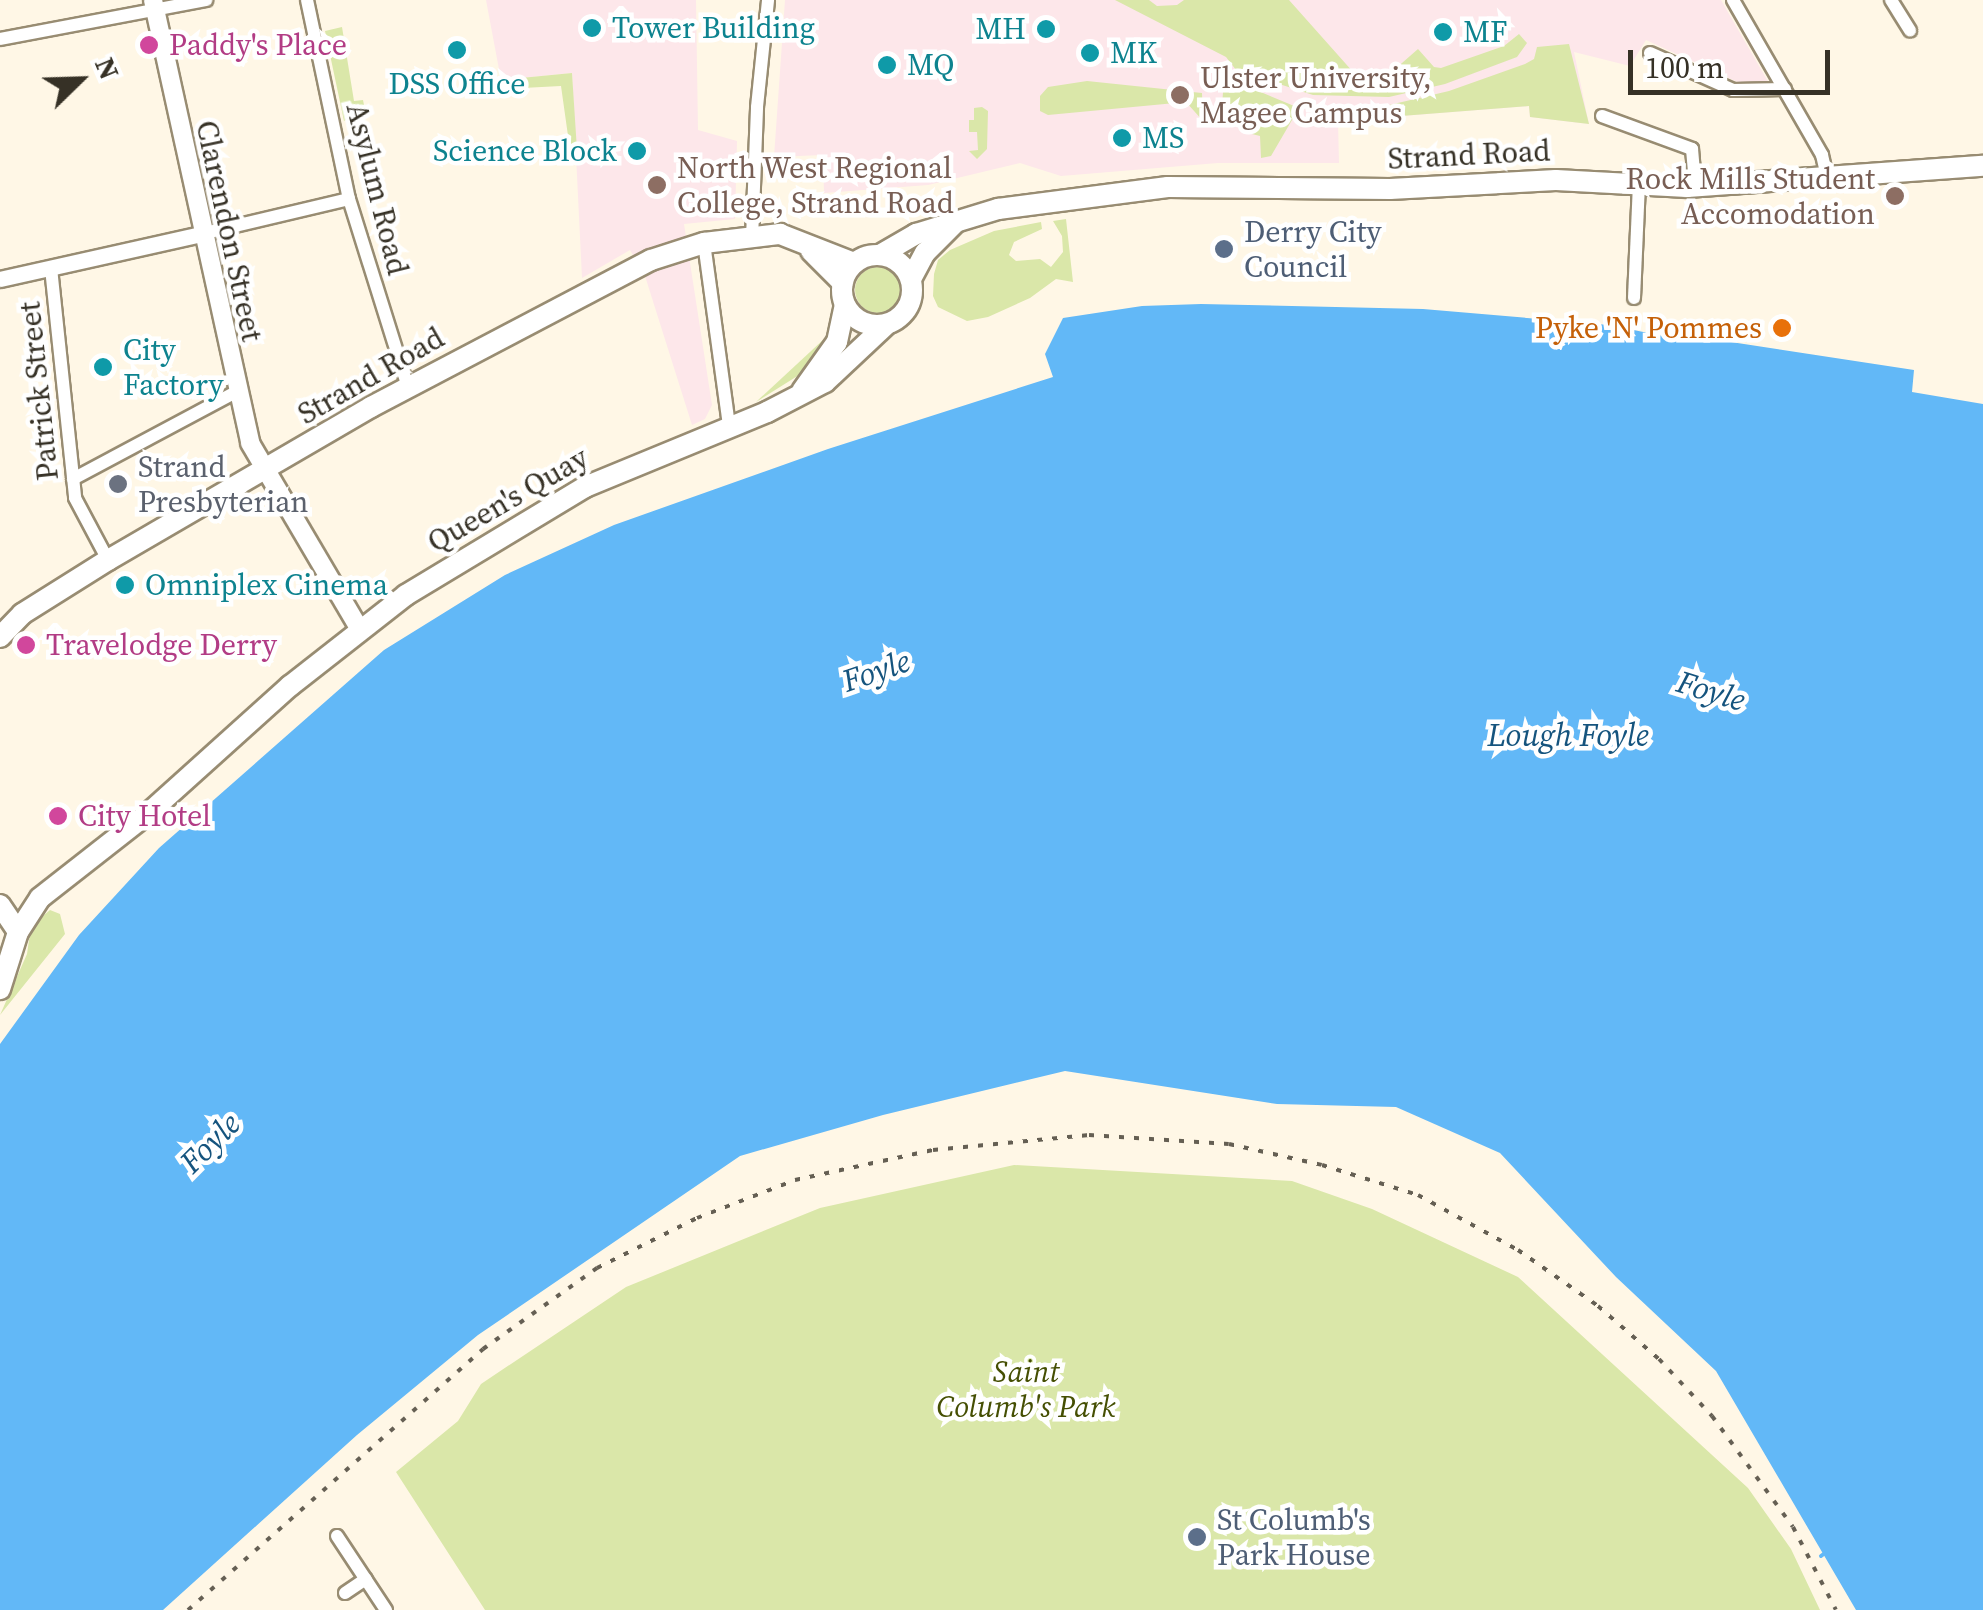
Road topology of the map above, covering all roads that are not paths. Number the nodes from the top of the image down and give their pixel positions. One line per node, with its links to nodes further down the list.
1 (206, 0): 6 (street)
2 (307, 0): 16 (street, Asylum Road)
3 (768, 0): 19 (street)
4 (1734, 0): 10 (street)
5 (1891, 0): 7 (street)
6 (154, 6): 8 (street); 18 (main road, Clarendon Street)
7 (1910, 30)
8 (0, 38)
9 (1650, 53): 10 (street)
10 (1785, 89): 13 (street)
11 (1602, 116): 15 (street)
12 (1983, 166): 13 (main road, Strand Road)
13 (1828, 180): 15 (main road, Strand Road)
14 (1639, 185): 15 (main road, Strand Road); 17 (main road, Strand Road); 28 (street)
15 (1695, 187)
16 (348, 199): 18 (street); 31 (street, Asylum Road)
17 (960, 218): 22 (main road, Strand Road); 26 (main road)
18 (201, 234): 24 (street); 33 (main road, Clarendon Street)
19 (752, 239): 20 (main road, Strand Road); 21 (main road, Strand Road)
20 (798, 239): 23 (main road, Strand Road); 27 (main road)
21 (704, 243): 31 (main road, Strand Road); 34 (street)
22 (880, 255): 23 (main road); 26 (main road)
23 (854, 263): 27 (main road)
24 (51, 268): 25 (street); 36 (street, Patrick Street)
25 (0, 279)
26 (911, 279): 30 (main road)
27 (842, 283): 29 (main road)
28 (1634, 298)
29 (845, 306): 30 (main road); 32 (main road, Queen's Quay)
30 (886, 325): 32 (main road, Queen's Quay)
31 (408, 387): 35 (main road, Strand Road)
32 (802, 391): 34 (main road, Queen's Quay)
33 (236, 392): 35 (main road, Clarendon Street); 36 (street)
34 (729, 425): 38 (main road, Queen's Quay)
35 (264, 470): 37 (main road, Strand Road); 38 (main road, Clarendon Street)
36 (73, 479): 37 (street, Patrick Street)
37 (108, 560): 39 (main road, Strand Road)
38 (360, 630): 40 (main road, Queen's Quay)
39 (1, 631)
40 (40, 898): 41 (main road, Queen's Quay); 42 (main road, Queen's Quay)
41 (0, 905): 42 (main road)
42 (18, 932): 43 (main road, Queen's Quay)
43 (0, 988)
44 (337, 1536): 45 (street)
45 (366, 1579): 46 (street); 47 (street)
46 (345, 1594)
47 (386, 1610)

